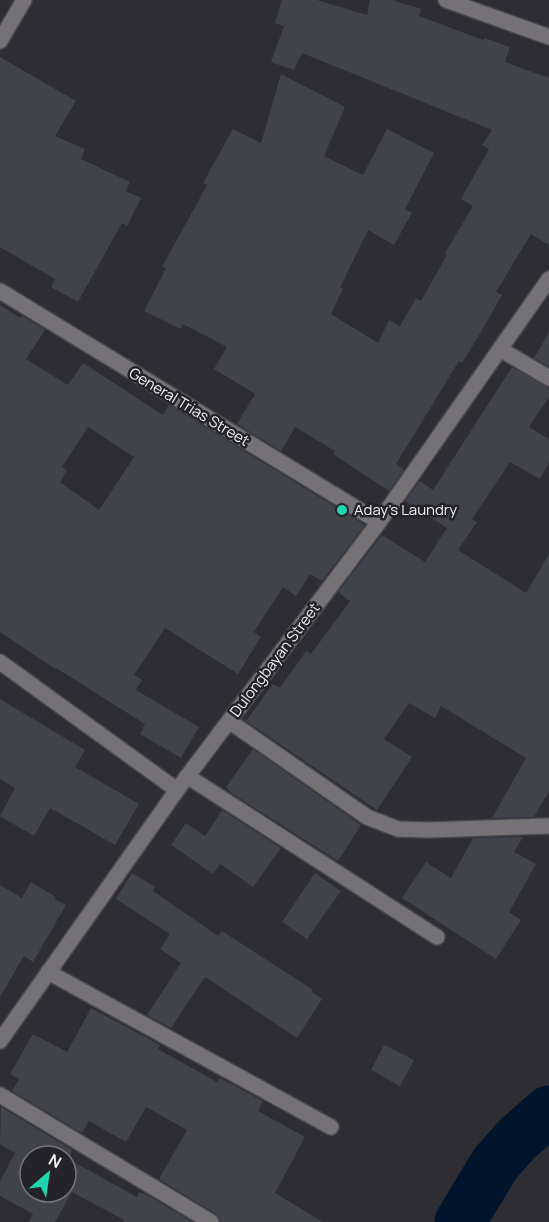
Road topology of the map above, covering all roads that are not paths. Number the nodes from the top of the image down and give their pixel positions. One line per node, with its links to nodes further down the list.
1 (24, 0): 4 (street)
2 (446, 0): 3 (street)
3 (549, 37)
4 (0, 41)
5 (549, 279): 7 (street, Dulongbayan Street)
6 (0, 291): 9 (street, General Trias Street)
7 (500, 349): 8 (street); 9 (street, Dulongbayan Street)
8 (549, 378)
9 (379, 522): 11 (street, Dulongbayan Street)
10 (0, 662): 13 (street)
11 (229, 721): 12 (street, Dulongbayan Street); 14 (street)
12 (187, 776): 13 (street, Dulongbayan Street); 15 (street)
13 (177, 790): 16 (street, Dulongbayan Street)
14 (549, 826)
15 (437, 938)
16 (48, 972): 17 (street, Dulongbayan Street); 19 (street)
17 (0, 1041)
18 (0, 1095): 20 (street)
19 (331, 1127)
20 (211, 1222)

